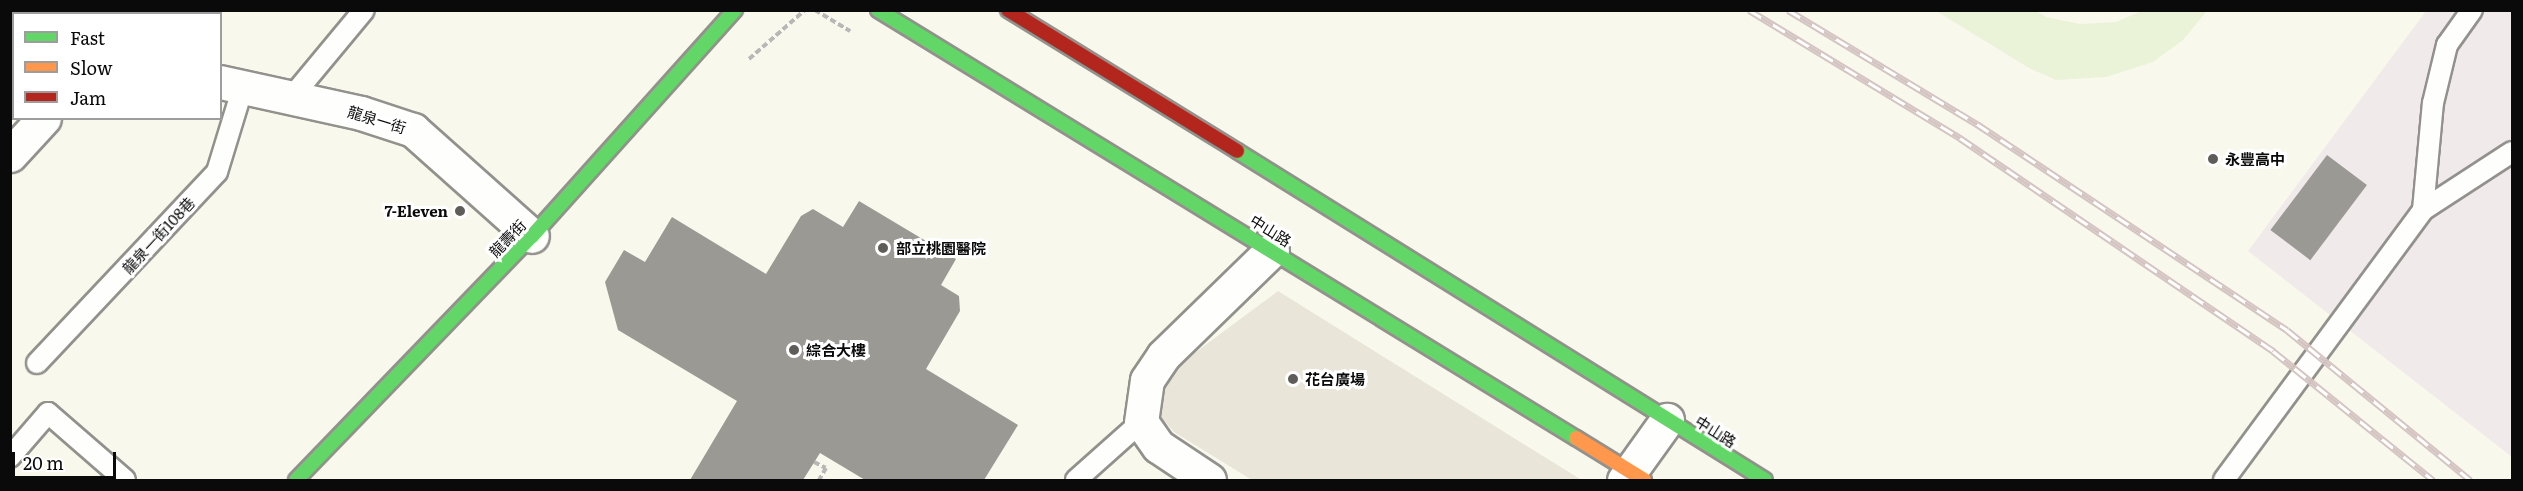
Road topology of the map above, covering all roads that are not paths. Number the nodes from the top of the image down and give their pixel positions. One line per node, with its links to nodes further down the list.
1 (364, 10): 7 (lane)
2 (735, 10): 12 (main road, 龍壽街)
3 (878, 10): 13 (main road, 中山路)
4 (1008, 10): 15 (main road, 中山路)
5 (2472, 10): 11 (lane)
6 (232, 85): 7 (street, 龍泉一街); 14 (lane, 龍泉一街108巷)
7 (291, 98): 12 (street, 龍泉一街)
8 (42, 120): 10 (street)
9 (2512, 152): 11 (lane)
10 (10, 155)
11 (2423, 210): 24 (lane)
12 (532, 236): 20 (main road, 龍壽街)
13 (1272, 250): 16 (street); 18 (main road, 中山路)
14 (37, 363)
15 (1667, 420): 18 (street); 23 (main road, 中山路)
16 (1141, 422): 21 (lane); 22 (street)
17 (10, 457): 19 (lane)
18 (1633, 478)
19 (125, 480)
20 (296, 480)
21 (1076, 480)
22 (1209, 480)
23 (1765, 480)
24 (2224, 480)

